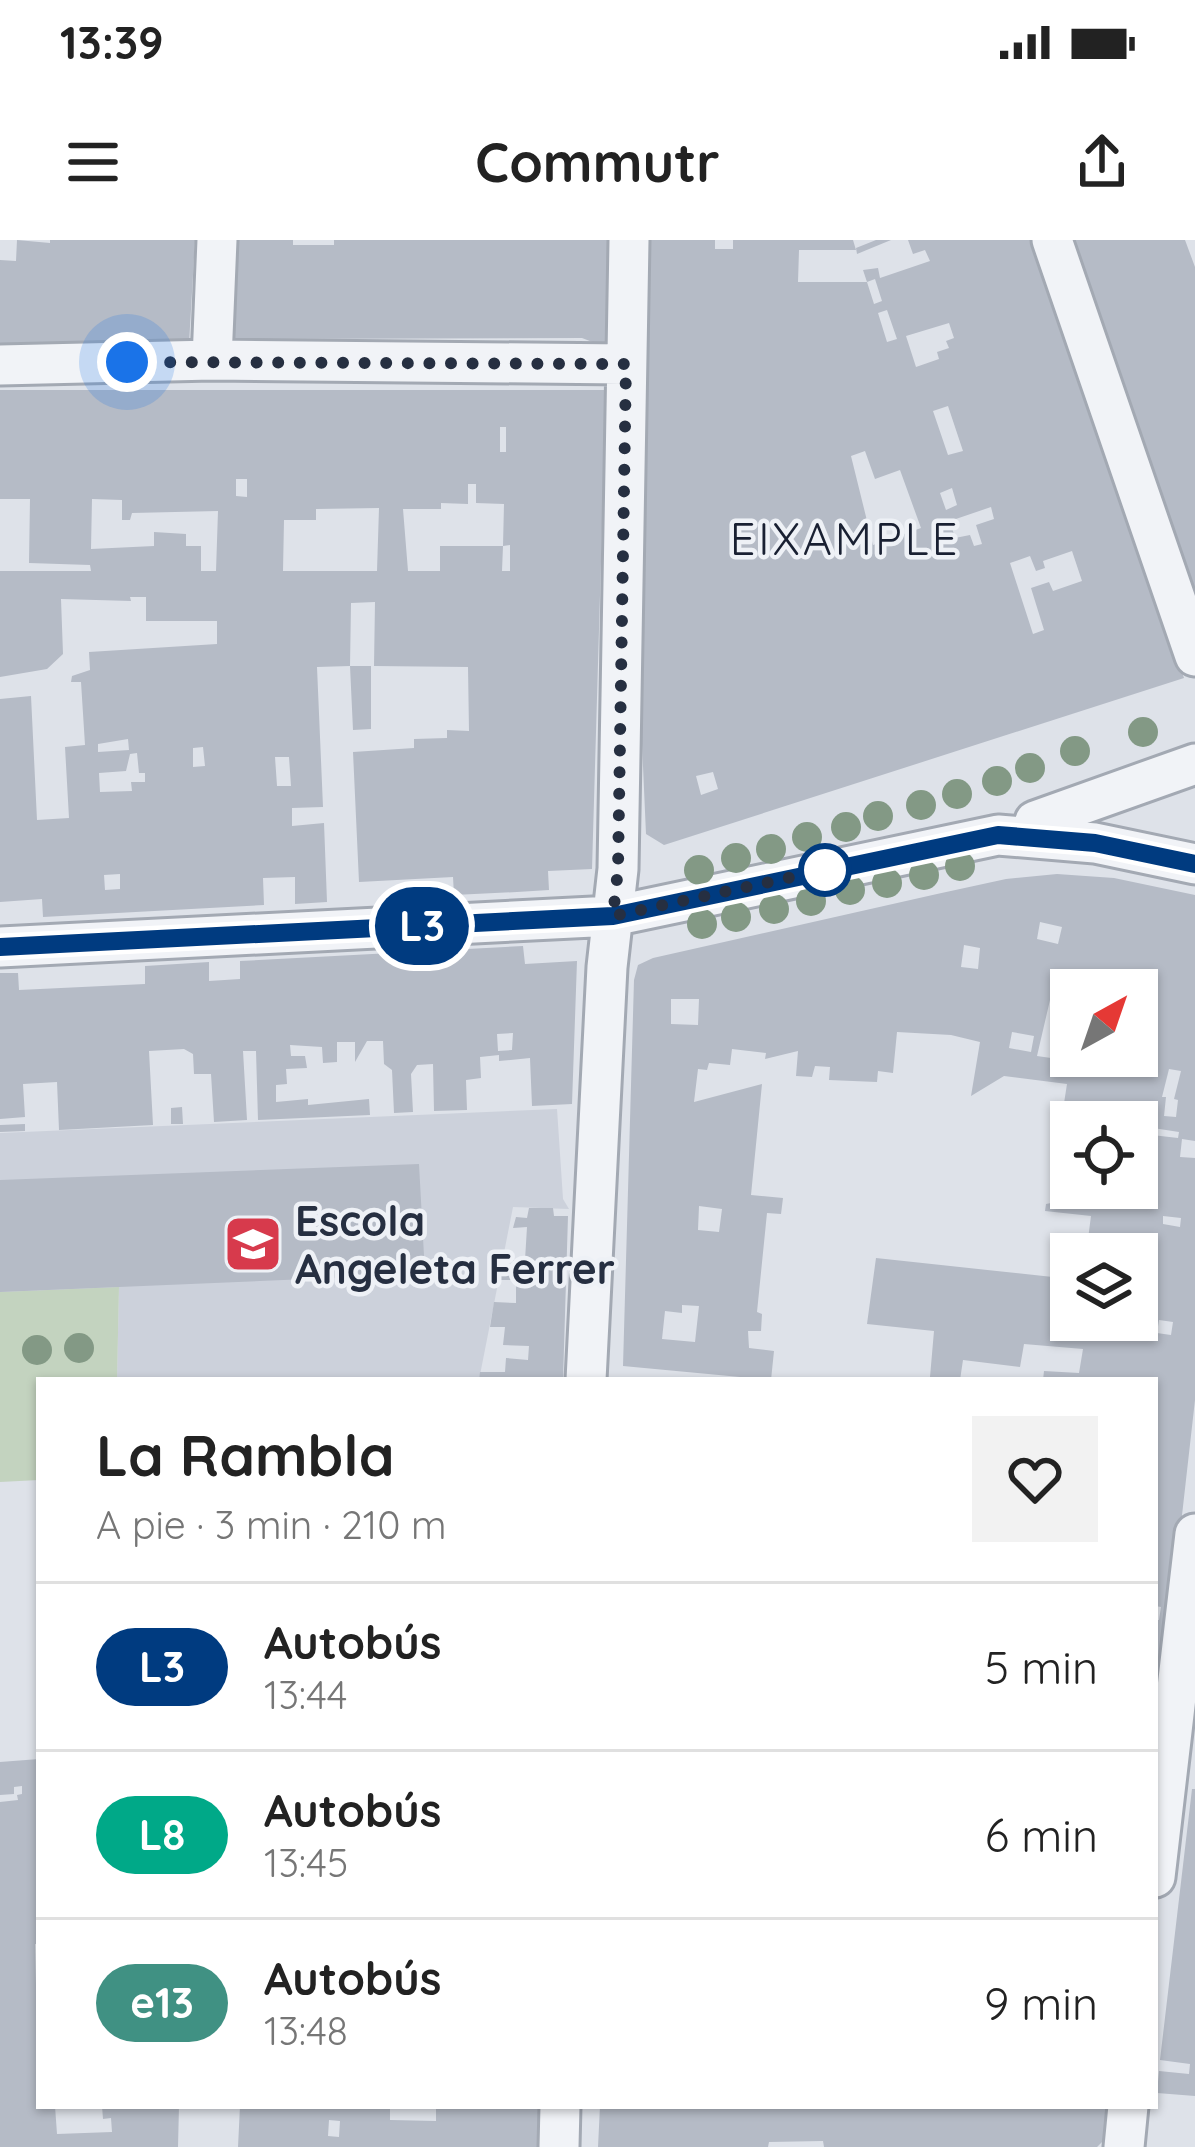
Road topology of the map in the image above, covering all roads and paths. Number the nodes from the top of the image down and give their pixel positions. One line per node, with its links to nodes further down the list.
1 (217, 240): 4 (street)
2 (629, 240): 6 (street)
3 (1052, 240): 7 (street)
4 (212, 360): 5 (street); 6 (street)
5 (0, 364)
6 (626, 364): 11 (street)
7 (1195, 656)
8 (1195, 764): 9 (street)
9 (1035, 821)
10 (1195, 864): 11 (street)
11 (613, 916): 12 (street); 13 (street)
12 (0, 947)
13 (586, 1377)
14 (1195, 1534): 15 (street)
15 (1158, 1851)
16 (560, 2109): 18 (street)
17 (1128, 2109): 19 (street)
18 (559, 2147)
19 (1124, 2147)

